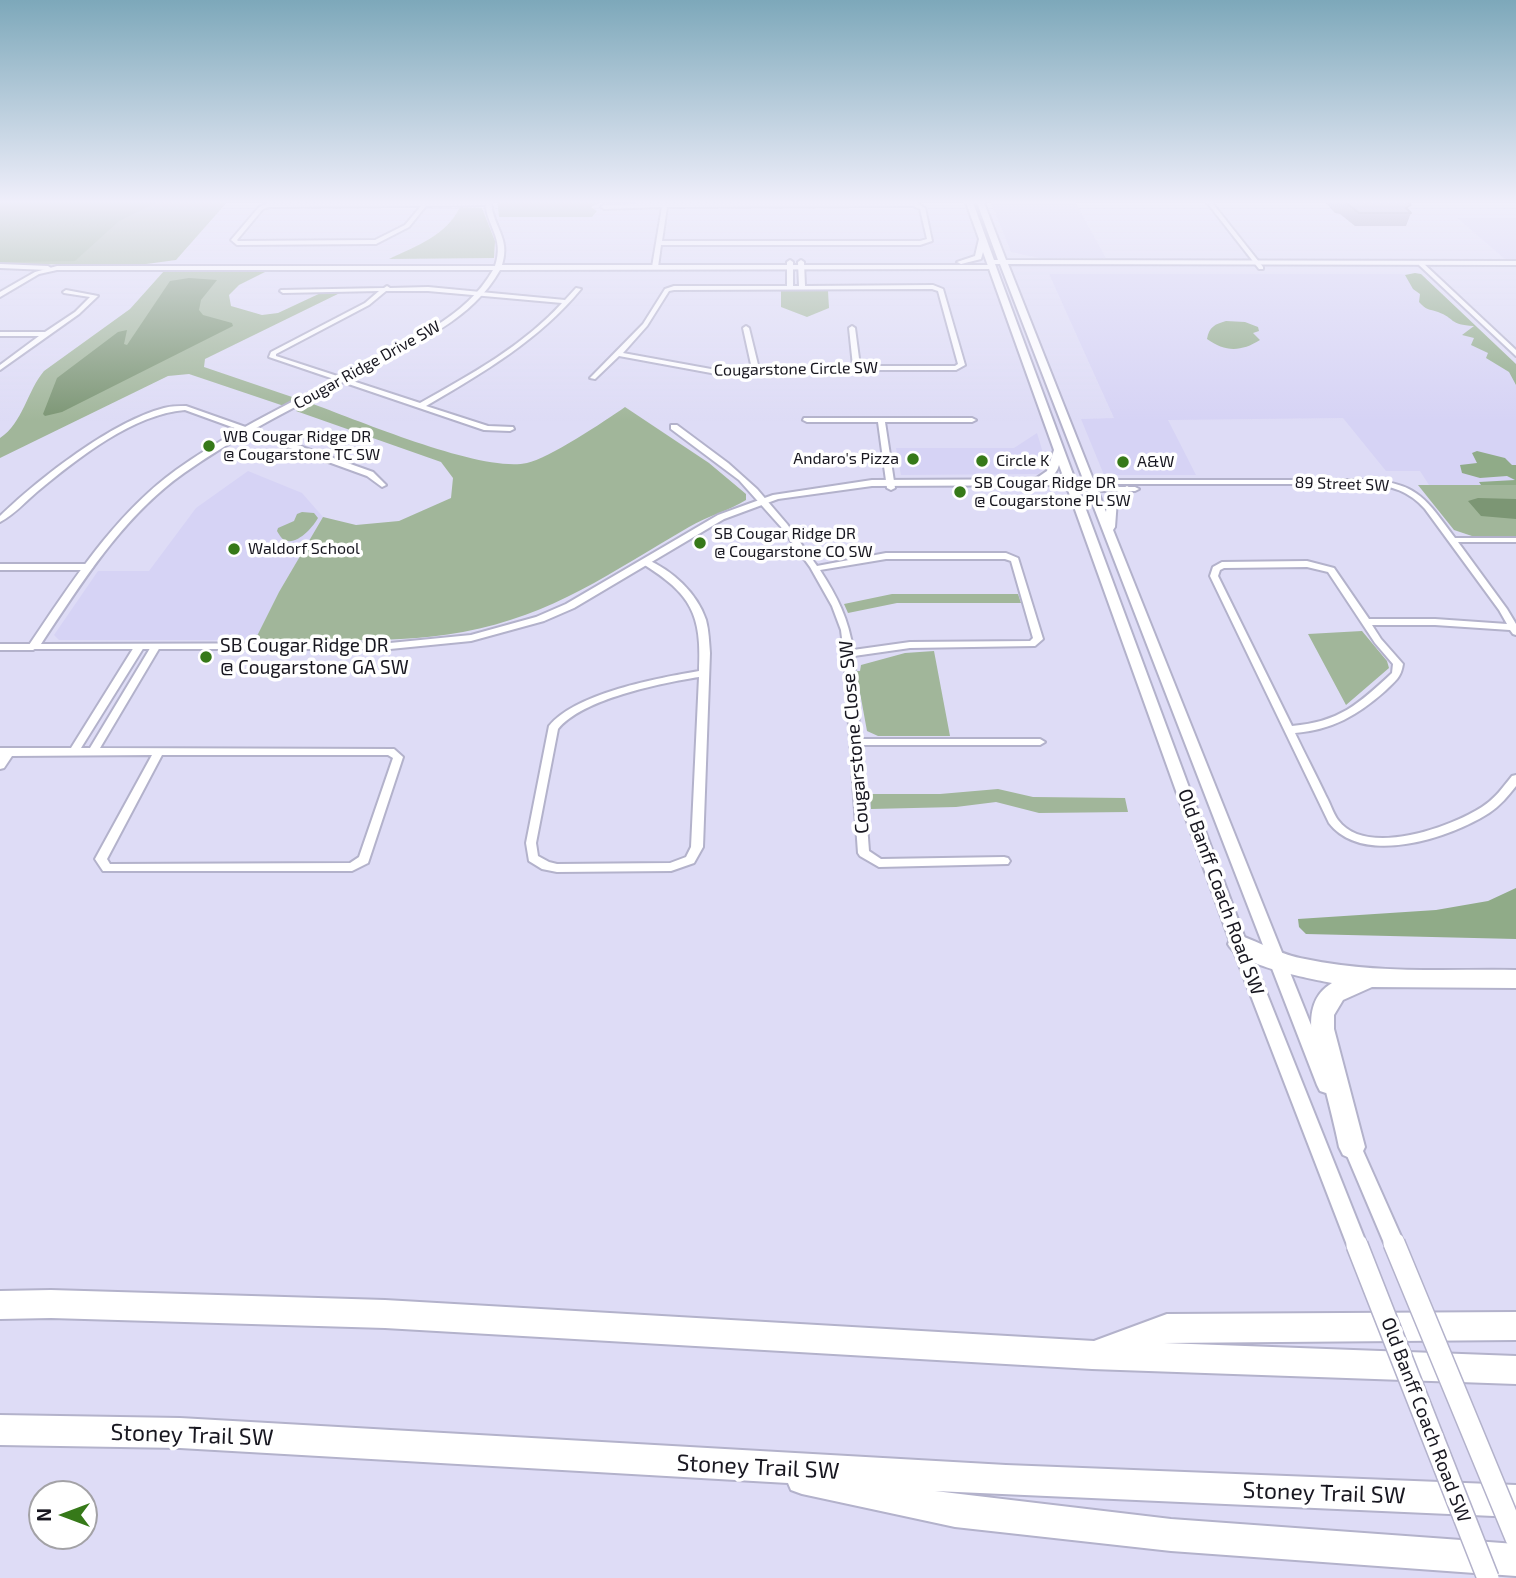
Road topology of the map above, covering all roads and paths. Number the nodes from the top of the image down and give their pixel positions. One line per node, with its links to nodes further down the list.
1 (38, 274): 17 (street)
2 (493, 274): 15 (street, Cougar Ridge Drive SW)
3 (790, 274): 10 (street)
4 (801, 274): 11 (street)
5 (993, 274): 37 (main road, Old Banff Coach Road SW)
6 (1008, 274): 16 (main road, Old Banff Coach Road SW)
7 (1021, 274): 16 (main road)
8 (1431, 274): 24 (street)
9 (387, 288): 13 (street); 15 (street); 29 (street)
10 (790, 288): 11 (street, Cougarstone Circle SW); 23 (street, Cougarstone Circle SW)
11 (802, 288): 26 (street, Cougarstone Circle SW)
12 (578, 289): 18 (street)
13 (283, 291)
14 (66, 292): 22 (street)
15 (480, 293): 18 (street); 29 (street, Cougar Ridge Drive SW)
16 (1015, 293): 43 (main road, Old Banff Coach Road SW)
17 (0, 295)
18 (568, 302): 30 (street)
19 (746, 328): 27 (street)
20 (852, 328): 26 (street)
21 (0, 334): 22 (street)
22 (46, 334): 25 (street)
23 (618, 354): 27 (street, Cougarstone Circle SW); 28 (street)
24 (1516, 354)
25 (0, 368)
26 (857, 368): 27 (street, Cougarstone Circle SW)
27 (756, 372)
28 (593, 378)
29 (342, 380): 30 (street); 36 (street, Cougar Ridge Drive SW)
30 (422, 405): 35 (street)
31 (807, 420): 32 (street)
32 (881, 420): 33 (street); 40 (street)
33 (972, 420)
34 (674, 427): 47 (street, Cougarstone Close SW)
35 (510, 429)
36 (250, 430): 39 (street); 48 (street); 54 (street, Cougar Ridge Drive SW)
37 (1060, 449): 38 (main road); 42 (main road, Old Banff Coach Road SW)
38 (1036, 482): 41 (street); 42 (street)
39 (382, 485)
40 (890, 485): 41 (street); 45 (street)
41 (958, 486): 42 (street)
42 (1073, 486): 43 (street); 74 (main road, Old Banff Coach Road SW)
43 (1091, 486): 44 (street, 89 Street SW); 46 (street, 89 Street SW); 49 (main road, Old Banff Coach Road SW)
44 (1188, 486): 46 (street, 89 Street SW); 50 (street, 89 Street SW)
45 (840, 487): 47 (street)
46 (1127, 489): 49 (main road)
47 (764, 501): 52 (street); 55 (street, Cougarstone Close SW)
48 (0, 520)
49 (1110, 535): 75 (main road, Old Banff Coach Road SW)
50 (1452, 540): 51 (street); 57 (street)
51 (1516, 540)
52 (646, 562): 60 (street); 63 (street)
53 (0, 567): 54 (street)
54 (89, 567): 59 (street, Cougar Ridge Drive SW)
55 (814, 569): 62 (street, Cougarstone Close SW); 62 (street)
56 (1365, 622): 57 (street); 64 (street); 64 (street)
57 (1515, 630)
58 (0, 647): 59 (street)
59 (33, 647): 61 (street)
60 (155, 647): 61 (street); 67 (street)
61 (139, 648): 70 (street)
62 (849, 654): 65 (street, Cougarstone Close SW)
63 (704, 673): 63 (street)
64 (1289, 730): 72 (street)
65 (855, 741): 66 (street); 73 (street, Cougarstone Close SW)
66 (1040, 743)
67 (93, 751): 68 (street); 70 (street)
68 (159, 751): 68 (street)
69 (4, 752): 70 (street); 71 (street)
70 (74, 752)
71 (0, 765)
72 (1516, 779)
73 (1004, 861)
74 (1239, 944): 75 (highway); 88 (main road, Old Banff Coach Road SW, bridge)
75 (1276, 962): 76 (highway); 78 (main road, Old Banff Coach Road SW)
76 (1382, 976): 77 (highway); 78 (highway)
77 (1516, 979)
78 (1352, 1146): 86 (main road, Old Banff Coach Road SW, bridge)
79 (0, 1305): 81 (highway)
80 (1516, 1326): 81 (highway)
81 (1092, 1355): 82 (highway)
82 (1516, 1370)
83 (0, 1430): 84 (highway, Stoney Trail SW)
84 (736, 1466): 85 (highway, Stoney Trail SW); 87 (highway)
85 (1516, 1501)
86 (1516, 1538)
87 (1516, 1560)
88 (1488, 1578)

